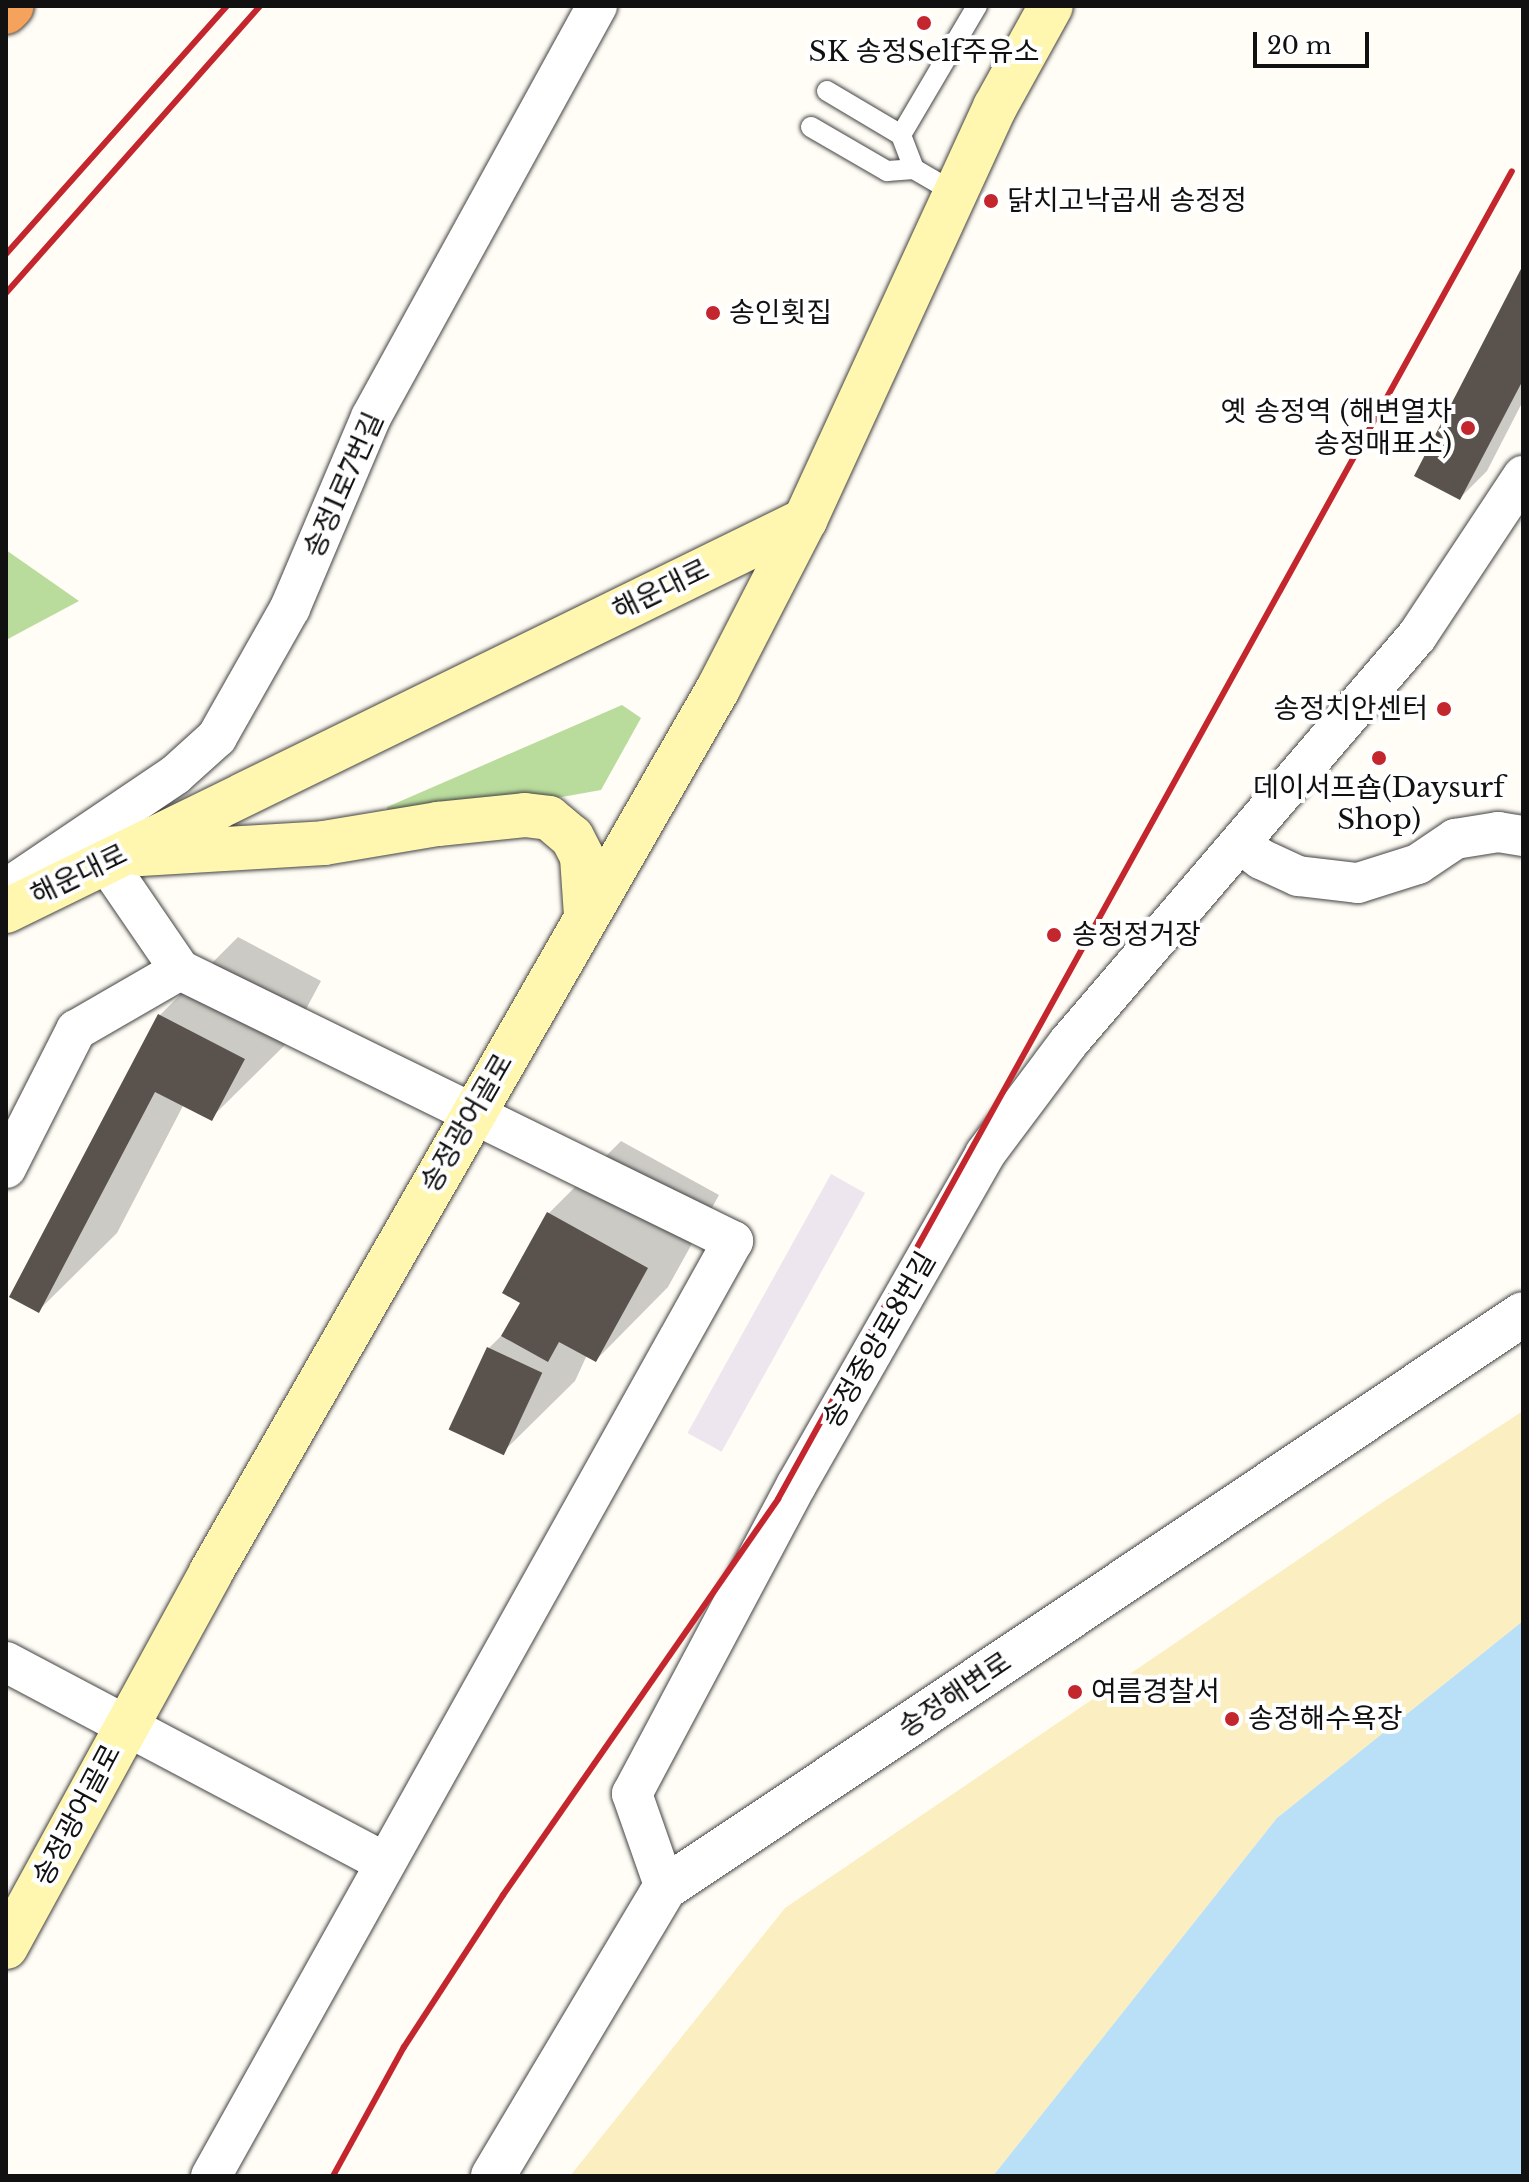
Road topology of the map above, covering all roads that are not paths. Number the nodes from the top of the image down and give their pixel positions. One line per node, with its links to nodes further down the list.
1 (12, 6): 5 (highway)
2 (597, 6): 16 (street, 송정1로7번길)
3 (977, 6): 8 (lane)
4 (1051, 6): 10 (main road)
5 (6, 12)
6 (827, 91): 8 (lane)
7 (811, 127): 9 (lane)
8 (901, 135): 9 (lane)
9 (914, 169): 10 (lane)
10 (955, 193): 12 (main road)
11 (1522, 480): 14 (street, 송정중앙로8번길)
12 (805, 520): 15 (main road, 해운대로); 18 (main road, 송정광어골로)
13 (1523, 836): 14 (street)
14 (1241, 844): 26 (street, 송정중앙로8번길)
15 (112, 859): 17 (main road, 해운대로); 18 (main road); 19 (street)
16 (6, 889)
17 (6, 911)
18 (586, 915): 20 (main road, 송정광어골로)
19 (180, 970): 20 (street); 21 (street)
20 (472, 1113): 24 (main road, 송정광어골로); 25 (street)
21 (6, 1168)
22 (1523, 1314): 26 (street, 송정해변로)
23 (6, 1662): 24 (street, 송정광어골로)
24 (126, 1725): 25 (street); 27 (main road, 송정광어골로)
25 (384, 1862): 28 (street)
26 (665, 1888): 29 (street, 송정해변로)
27 (6, 1947)
28 (211, 2176)
29 (493, 2176)

